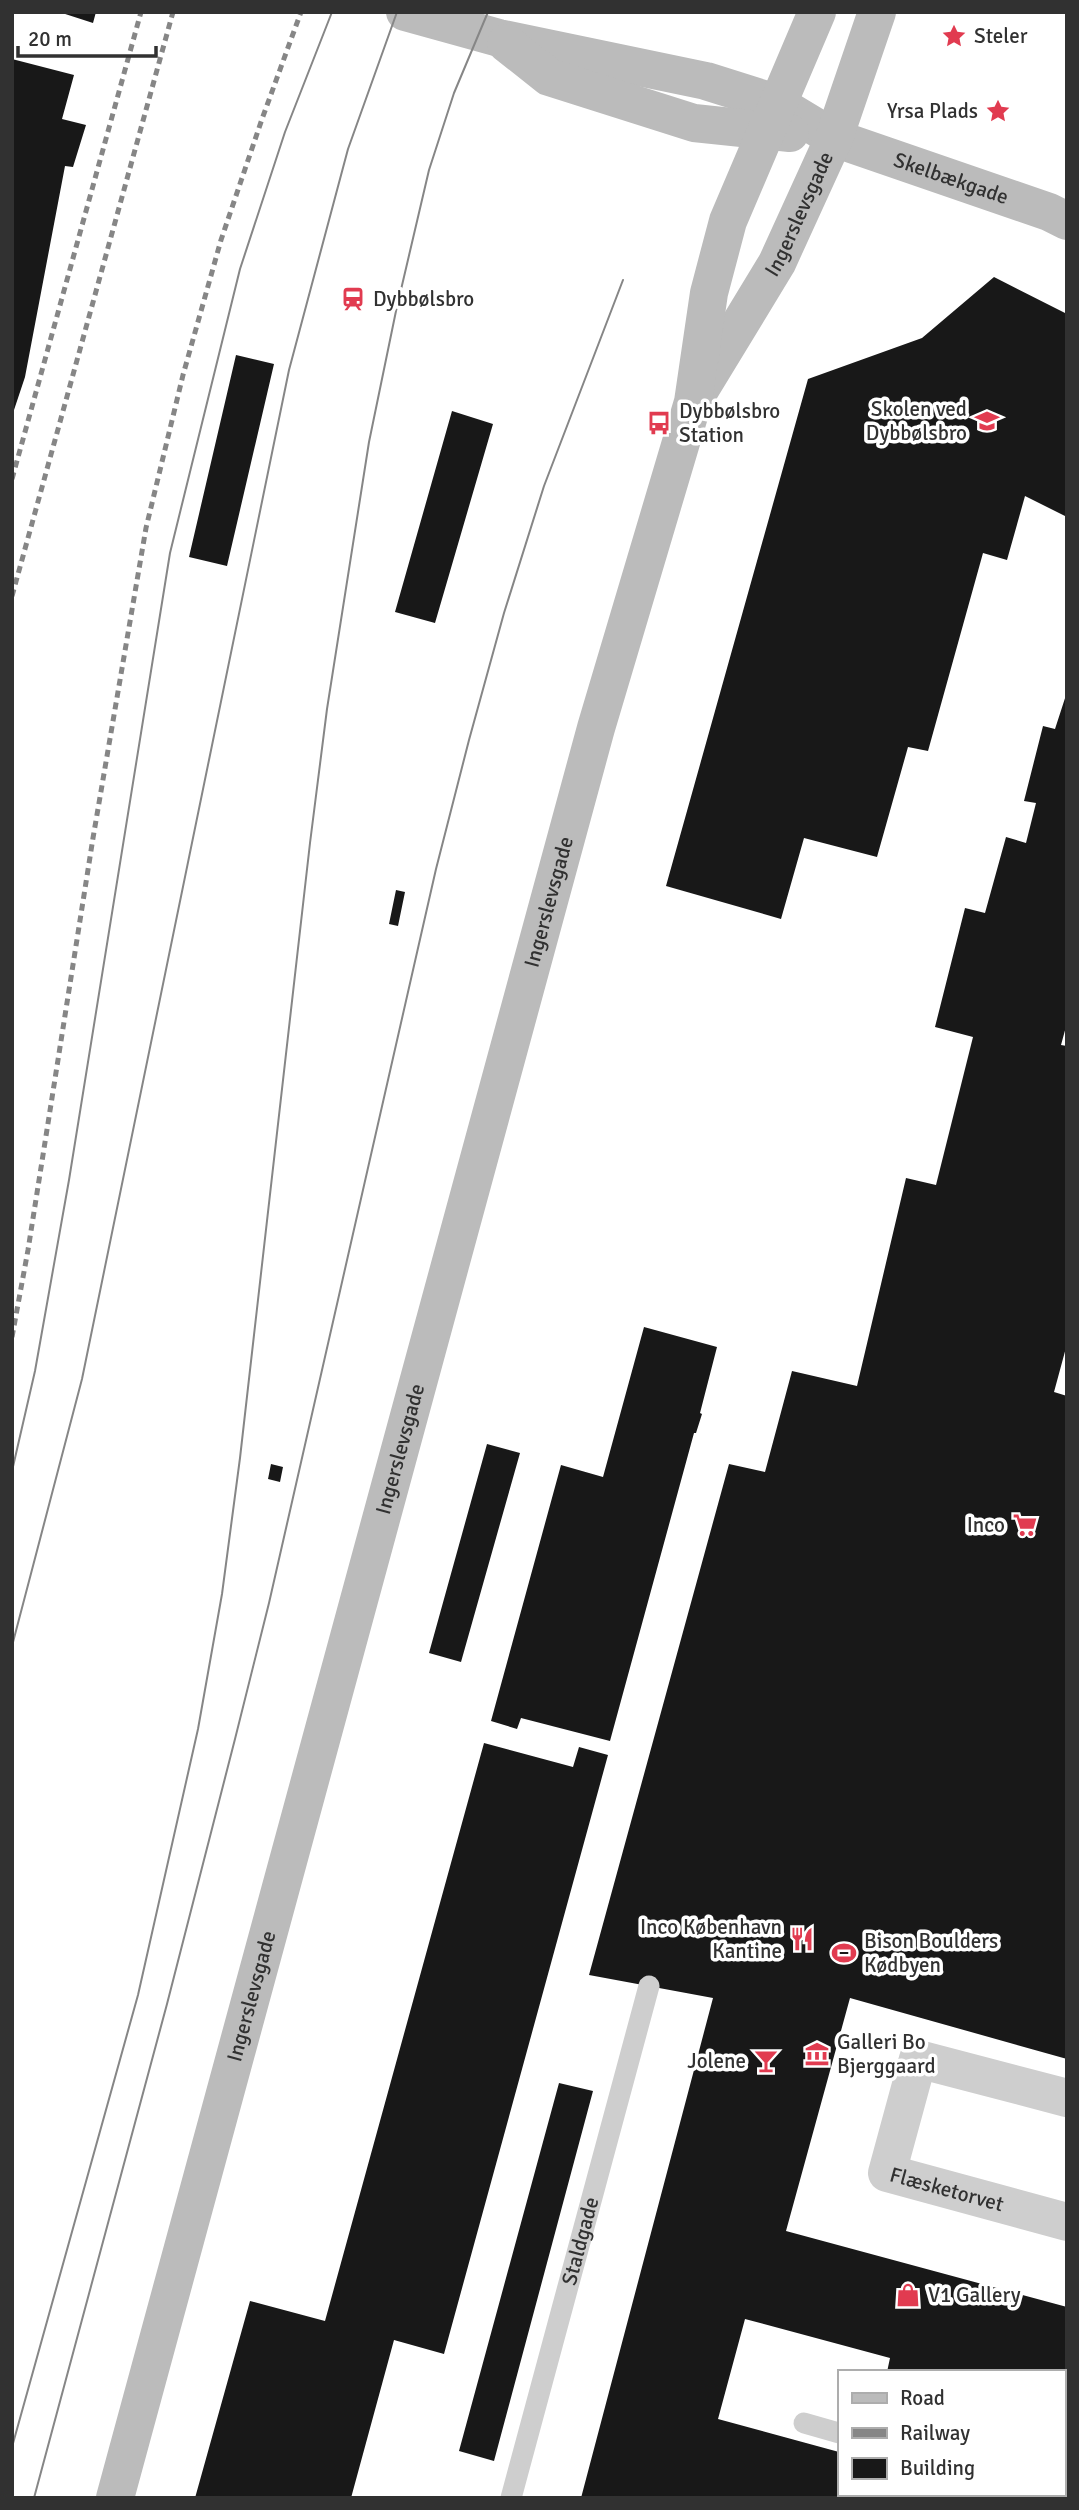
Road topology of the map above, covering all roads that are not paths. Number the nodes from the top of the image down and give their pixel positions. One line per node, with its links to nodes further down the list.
1 (405, 12): 4 (street)
2 (817, 12): 4 (street, Ingerslevsgade)
3 (877, 12): 5 (street, Ingerslevsgade)
4 (770, 116): 5 (street); 7 (street, Ingerslevsgade)
5 (834, 138): 6 (street, Skelbækgade); 7 (street, Ingerslevsgade)
6 (1067, 220)
7 (693, 402): 13 (street, Ingerslevsgade)
8 (649, 1986): 14 (lane, Staldgade)
9 (1067, 2098): 10 (street, Flæsketorvet)
10 (1067, 2222)
11 (804, 2423): 12 (lane)
12 (838, 2432)
13 (115, 2498)
14 (511, 2498)

